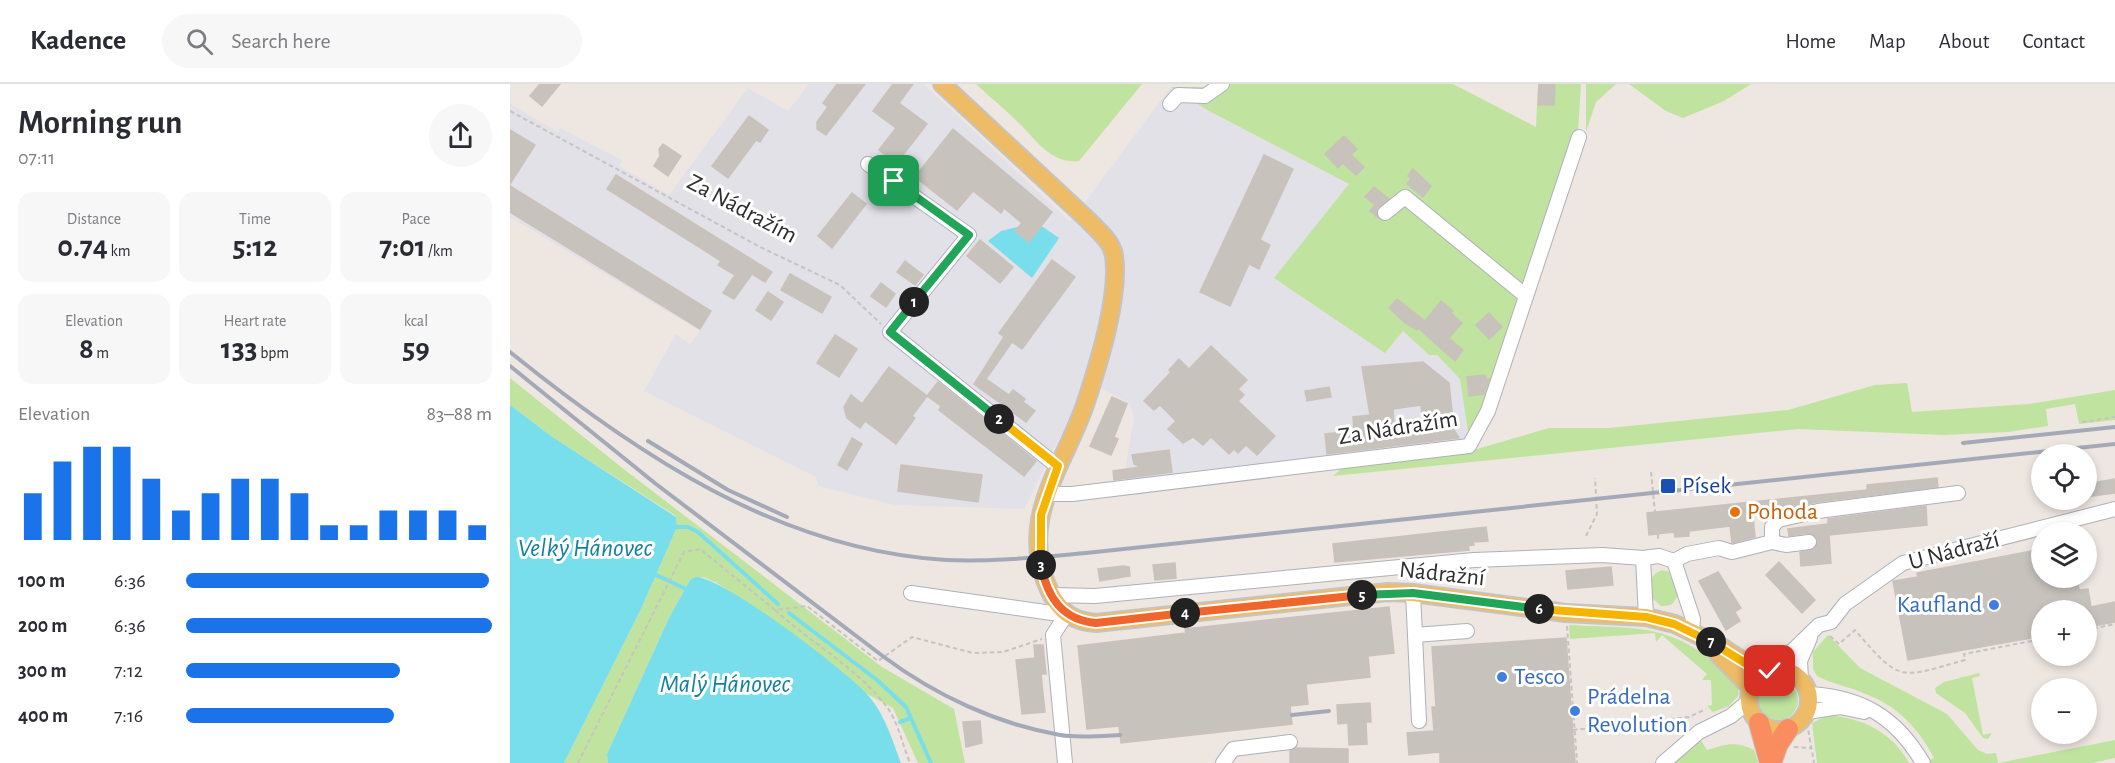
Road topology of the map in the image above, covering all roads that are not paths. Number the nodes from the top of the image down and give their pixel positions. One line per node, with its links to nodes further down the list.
1 (942, 84): 8 (main road)
2 (1222, 84): 3 (street)
3 (1170, 104)
4 (1579, 137): 7 (street, Za Nádražím)
5 (868, 164): 8 (street)
6 (1385, 213): 7 (street)
7 (1526, 296): 10 (street, Za Nádražím)
8 (1058, 466): 10 (main road)
9 (1958, 493): 12 (street)
10 (1046, 494): 18 (main road)
11 (2115, 509): 23 (street, U Nádraží)
12 (1772, 542): 13 (street); 15 (street)
13 (1809, 542)
14 (1642, 558): 15 (street); 18 (street); 20 (street)
15 (1674, 561): 21 (street)
16 (911, 593): 19 (street)
17 (1413, 593): 19 (main road, Nádražní); 20 (main road, Nádražní); 24 (street)
18 (1052, 596): 19 (main road)
19 (1066, 615): 32 (street)
20 (1646, 617): 21 (main road, Nádražní)
21 (1692, 631): 25 (main road, Nádražní); 27 (main road, Nádražní)
22 (1467, 632): 24 (street)
23 (1819, 633): 25 (street, U Nádraží); 26 (street)
24 (1414, 635): 29 (street)
25 (1771, 672): 26 (main road); 27 (main road)
26 (1805, 686): 28 (street); 30 (main road)
27 (1753, 706): 30 (main road); 34 (street); 35 (highway)
28 (1883, 717): 30 (street); 36 (street)
29 (1419, 721)
30 (1798, 728): 35 (highway)
31 (1290, 742): 33 (street)
32 (1065, 763)
33 (1223, 763)
34 (1663, 763)
35 (1771, 763)
36 (1923, 763)

